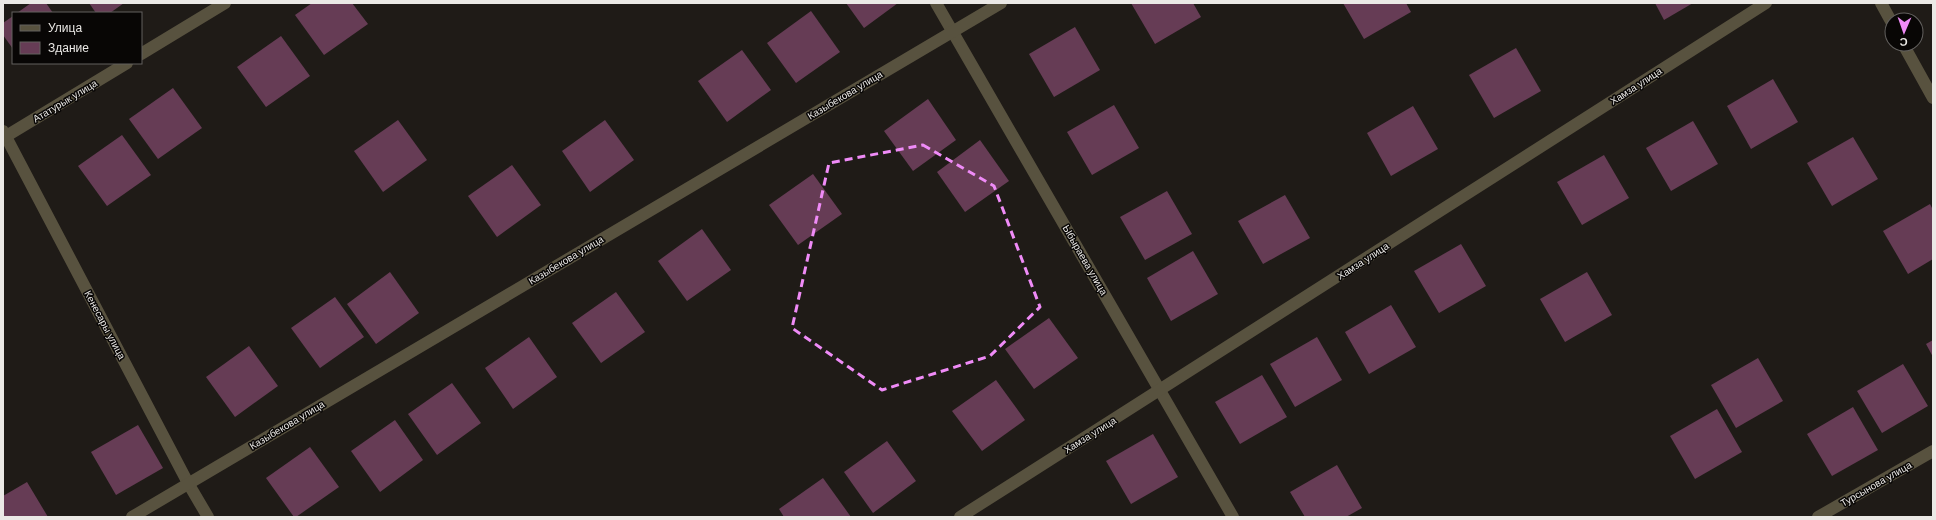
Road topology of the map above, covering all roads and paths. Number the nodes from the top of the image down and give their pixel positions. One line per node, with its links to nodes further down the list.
1 (225, 3): 9 (street)
2 (936, 3): 7 (street, Ыбыраева улица)
3 (1001, 3): 7 (street, Казыбекова улица)
4 (1766, 3): 13 (street, Хамза улица)
5 (1881, 3): 6 (street)
6 (1886, 12)
7 (953, 32): 13 (street, Ыбыраева улица); 15 (street, Казыбекова улица)
8 (1908, 52): 11 (street)
9 (142, 53)
10 (125, 64): 12 (street, Ататурык улица)
11 (1933, 98)
12 (4, 135): 15 (street, Кенесары улица)
13 (1161, 390): 18 (street, Хамза улица); 19 (street, Ыбыраева улица)
14 (1933, 451): 20 (street, Турсынова улица)
15 (188, 483): 16 (street, Казыбекова улица); 17 (street, Кенесары улица)
16 (132, 517)
17 (208, 517)
18 (960, 517)
19 (1233, 517)
20 (1818, 517)

